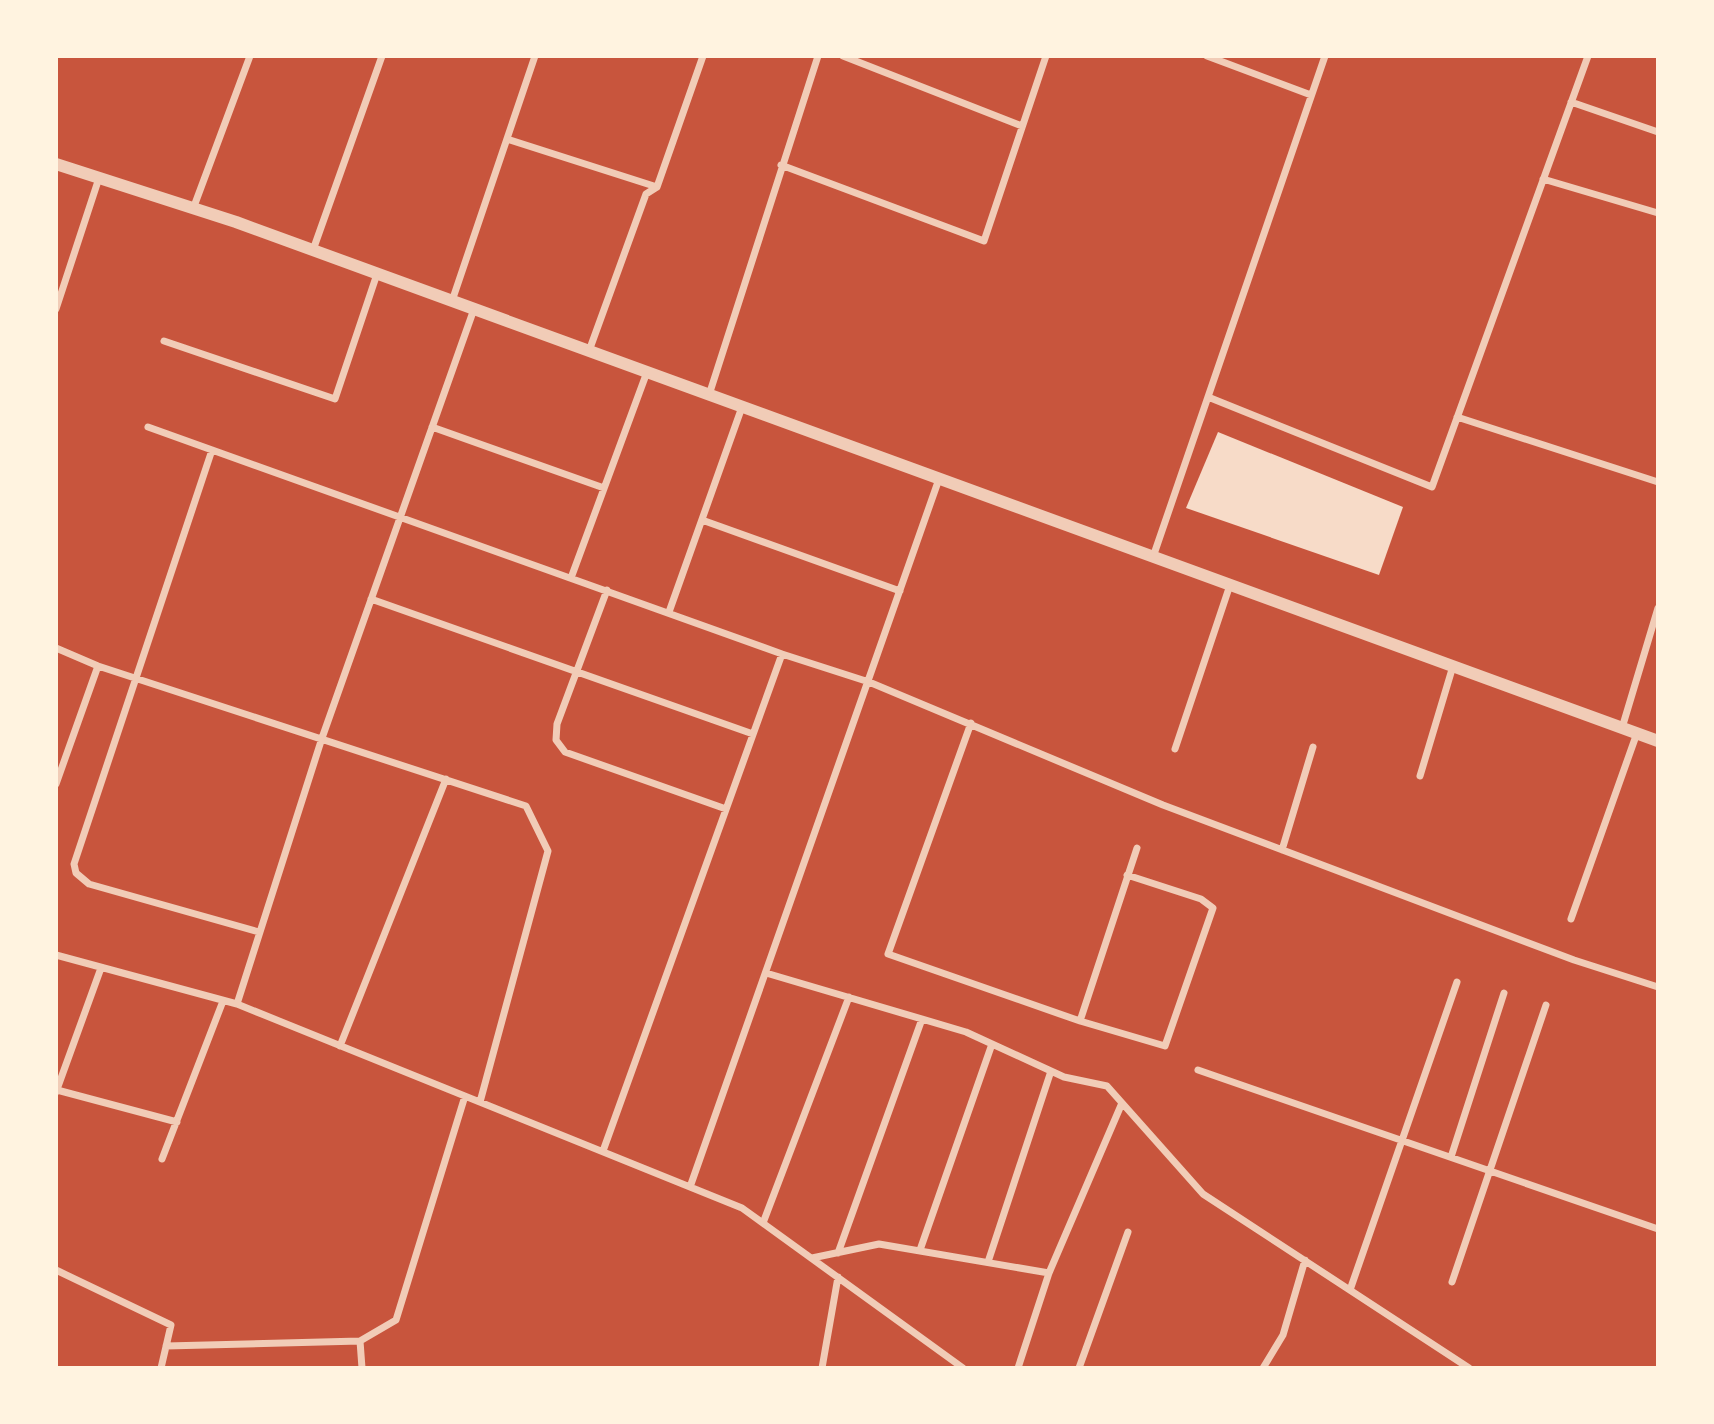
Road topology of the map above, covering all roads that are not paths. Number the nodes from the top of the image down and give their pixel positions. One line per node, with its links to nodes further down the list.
1 (250, 56): 21 (street)
2 (382, 56): 23 (street)
3 (535, 56): 15 (street)
4 (703, 56): 20 (street)
5 (818, 56): 17 (street)
6 (843, 56): 13 (street)
7 (1046, 56): 13 (street)
8 (1207, 56): 11 (street)
9 (1325, 56): 11 (street)
10 (1588, 56): 12 (street)
11 (1311, 95): 32 (street)
12 (1571, 102): 14 (street); 19 (street)
13 (1022, 126): 17 (street)
14 (1658, 132)
15 (507, 139): 20 (street); 25 (street)
16 (56, 164): 18 (street)
17 (781, 165): 31 (street)
18 (99, 178): 21 (street); 26 (street)
19 (1543, 179): 22 (street); 34 (street)
20 (657, 187): 29 (street)
21 (193, 209): 23 (street)
22 (1658, 213)
23 (313, 250): 24 (street)
24 (377, 274): 25 (street); 28 (street)
25 (452, 301): 27 (street)
26 (56, 309)
27 (474, 309): 29 (street); 36 (street)
28 (164, 341)
29 (589, 351): 30 (street)
30 (647, 372): 31 (street); 40 (street)
31 (709, 395): 33 (street)
32 (1208, 397): 34 (street); 43 (street)
33 (743, 407): 38 (street); 42 (street)
34 (1457, 417): 39 (street)
35 (148, 427): 37 (street)
36 (432, 427): 40 (street); 41 (street)
37 (212, 450): 41 (street); 56 (street)
38 (939, 479): 43 (street); 47 (street)
39 (1658, 482)
40 (604, 488): 44 (street)
41 (400, 518): 44 (street); 48 (street)
42 (702, 520): 47 (street); 50 (street)
43 (1153, 557): 45 (street)
44 (571, 578): 46 (street)
45 (1230, 585): 54 (street); 65 (street)
46 (607, 590): 50 (street); 55 (street)
47 (900, 591): 57 (street)
48 (371, 599): 55 (street); 62 (street)
49 (1658, 608): 59 (street)
50 (669, 612): 52 (street)
51 (56, 648): 53 (street)
52 (782, 654): 57 (street); 61 (street)
53 (98, 666): 56 (street); 68 (street)
54 (1453, 666): 59 (street); 66 (street)
55 (577, 672): 61 (street); 69 (street)
56 (137, 678): 62 (street); 74 (street)
57 (869, 682): 58 (street); 77 (street)
58 (971, 723): 71 (street); 86 (street)
59 (1622, 728): 60 (street)
60 (1637, 733): 63 (street); 73 (street)
61 (753, 734): 69 (street)
62 (322, 738): 67 (street); 74 (street)
63 (1658, 741)
64 (1313, 747): 71 (street)
65 (1175, 749)
66 (1420, 776)
67 (446, 779): 88 (street); 93 (street)
68 (56, 784)
69 (726, 808): 97 (street)
70 (1137, 848): 72 (street)
71 (1282, 849): 79 (street)
72 (1127, 875): 86 (street); 86 (street)
73 (1571, 919)
74 (260, 932): 83 (street)
75 (56, 955): 76 (street)
76 (101, 968): 82 (street); 91 (street)
77 (766, 973): 81 (street); 101 (street)
78 (1457, 982): 96 (street)
79 (1658, 987)
80 (1504, 993): 98 (street)
81 (849, 998): 85 (street); 102 (street)
82 (223, 1001): 83 (street); 95 (street)
83 (237, 1004): 88 (street)
84 (1546, 1005): 100 (street)
85 (922, 1019): 87 (street); 106 (street)
86 (1080, 1021)
87 (992, 1044): 90 (street); 105 (street)
88 (340, 1046): 92 (street)
89 (1198, 1070): 96 (street)
90 (1051, 1071): 94 (street); 109 (street)
91 (56, 1091): 95 (street)
92 (465, 1096): 93 (street); 115 (street)
93 (480, 1102): 97 (street)
94 (1122, 1103): 108 (street); 111 (street)
95 (177, 1122): 99 (street)
96 (1403, 1141): 98 (street); 114 (street)
97 (603, 1151): 101 (street)
98 (1451, 1157): 100 (street)
99 (162, 1159)
100 (1488, 1170): 103 (street); 113 (street)
101 (690, 1187): 102 (street)
102 (763, 1223): 107 (street)
103 (1658, 1229)
104 (1128, 1232): 122 (street)
105 (920, 1250): 106 (street); 109 (street)
106 (838, 1253): 107 (street)
107 (812, 1258): 112 (street)
108 (1305, 1261): 114 (street); 123 (street)
109 (988, 1262): 111 (street)
110 (56, 1270): 116 (street)
111 (1049, 1273): 121 (street)
112 (838, 1277): 119 (street); 120 (street)
113 (1452, 1282)
114 (1350, 1290): 124 (street)
115 (360, 1341): 116 (street); 118 (street)
116 (166, 1346): 117 (street)
117 (161, 1368)
118 (362, 1368)
119 (822, 1368)
120 (963, 1368)
121 (1018, 1368)
122 (1079, 1368)
123 (1263, 1368)
124 (1469, 1368)

